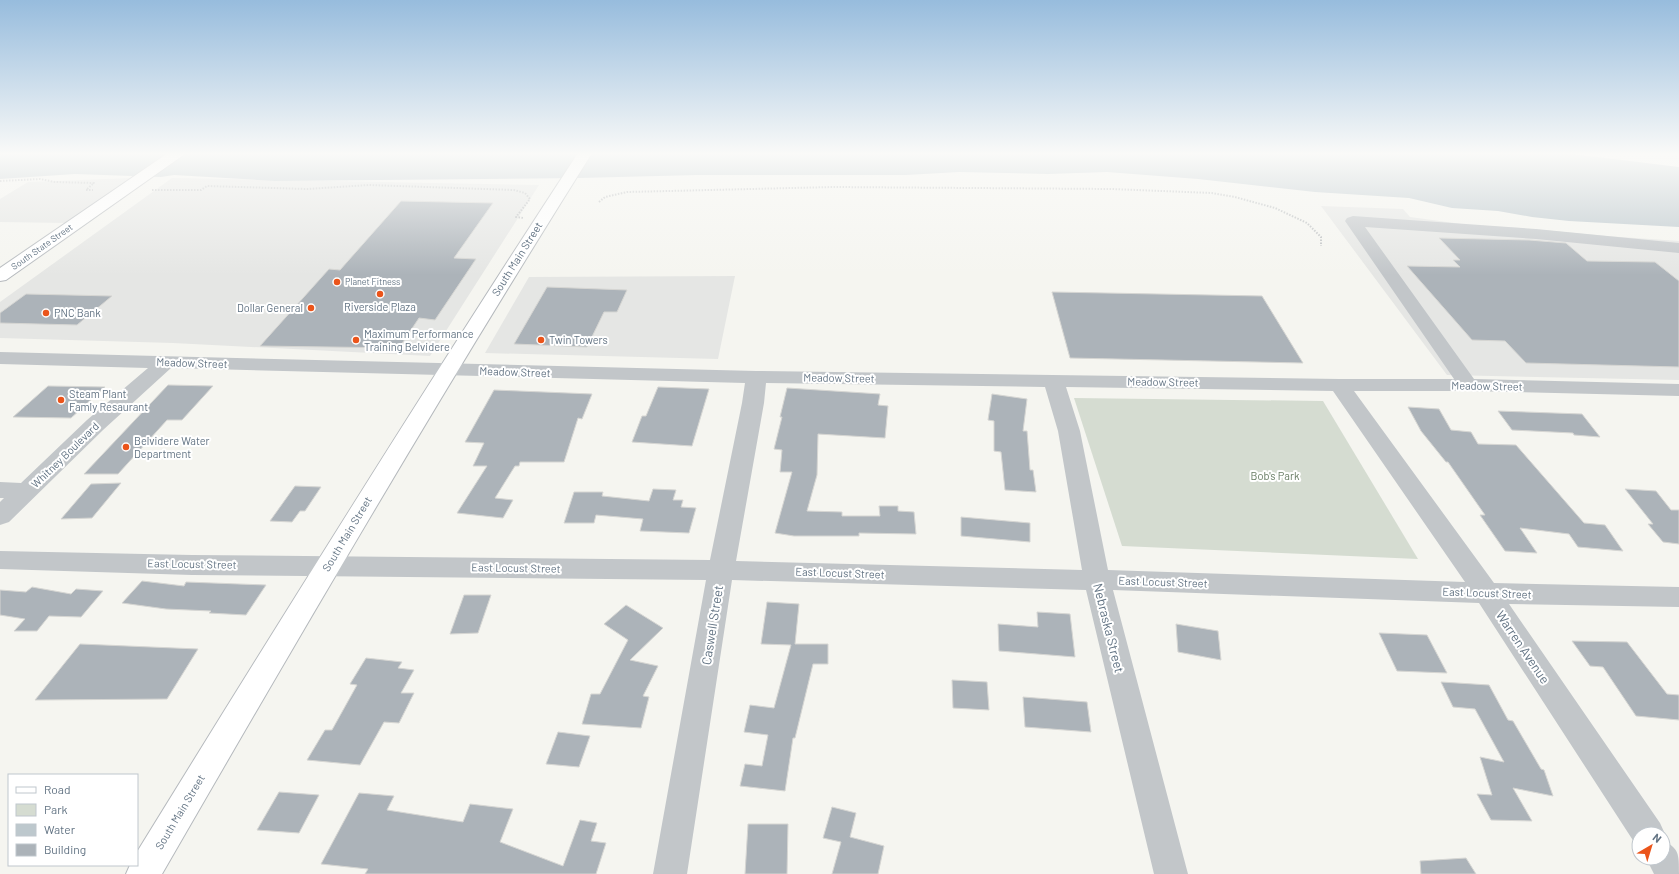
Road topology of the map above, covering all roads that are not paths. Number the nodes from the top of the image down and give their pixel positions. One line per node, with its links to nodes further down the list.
1 (118, 194): 4 (main road, South State Street)
2 (559, 194): 7 (main road, South Main Street)
3 (1679, 248): 11 (street)
4 (0, 276)
5 (1, 359): 6 (street, Meadow Street)
6 (166, 362): 7 (street, Meadow Street); 14 (street, Whitney Boulevard)
7 (447, 370): 8 (street, Meadow Street); 17 (main road, South Main Street)
8 (756, 377): 9 (street, Meadow Street); 18 (street, Caswell Street)
9 (1053, 380): 10 (street, Meadow Street); 19 (street, Nebraska Street)
10 (1339, 385): 11 (street, Meadow Street); 20 (street, Warren Avenue)
11 (1468, 385): 12 (street, Meadow Street)
12 (1679, 390)
13 (0, 490): 14 (street)
14 (27, 491): 15 (street, Whitney Boulevard)
15 (0, 516)
16 (0, 560): 17 (street, East Locust Street)
17 (327, 566): 18 (street, East Locust Street); 23 (main road, South Main Street)
18 (721, 570): 19 (street, East Locust Street); 24 (street, Caswell Street)
19 (1097, 580): 20 (street, East Locust Street); 25 (street, Nebraska Street)
20 (1487, 593): 21 (street, East Locust Street); 22 (street, Warren Avenue)
21 (1679, 597)
22 (1643, 826)
23 (143, 874)
24 (670, 874)
25 (1171, 874)

